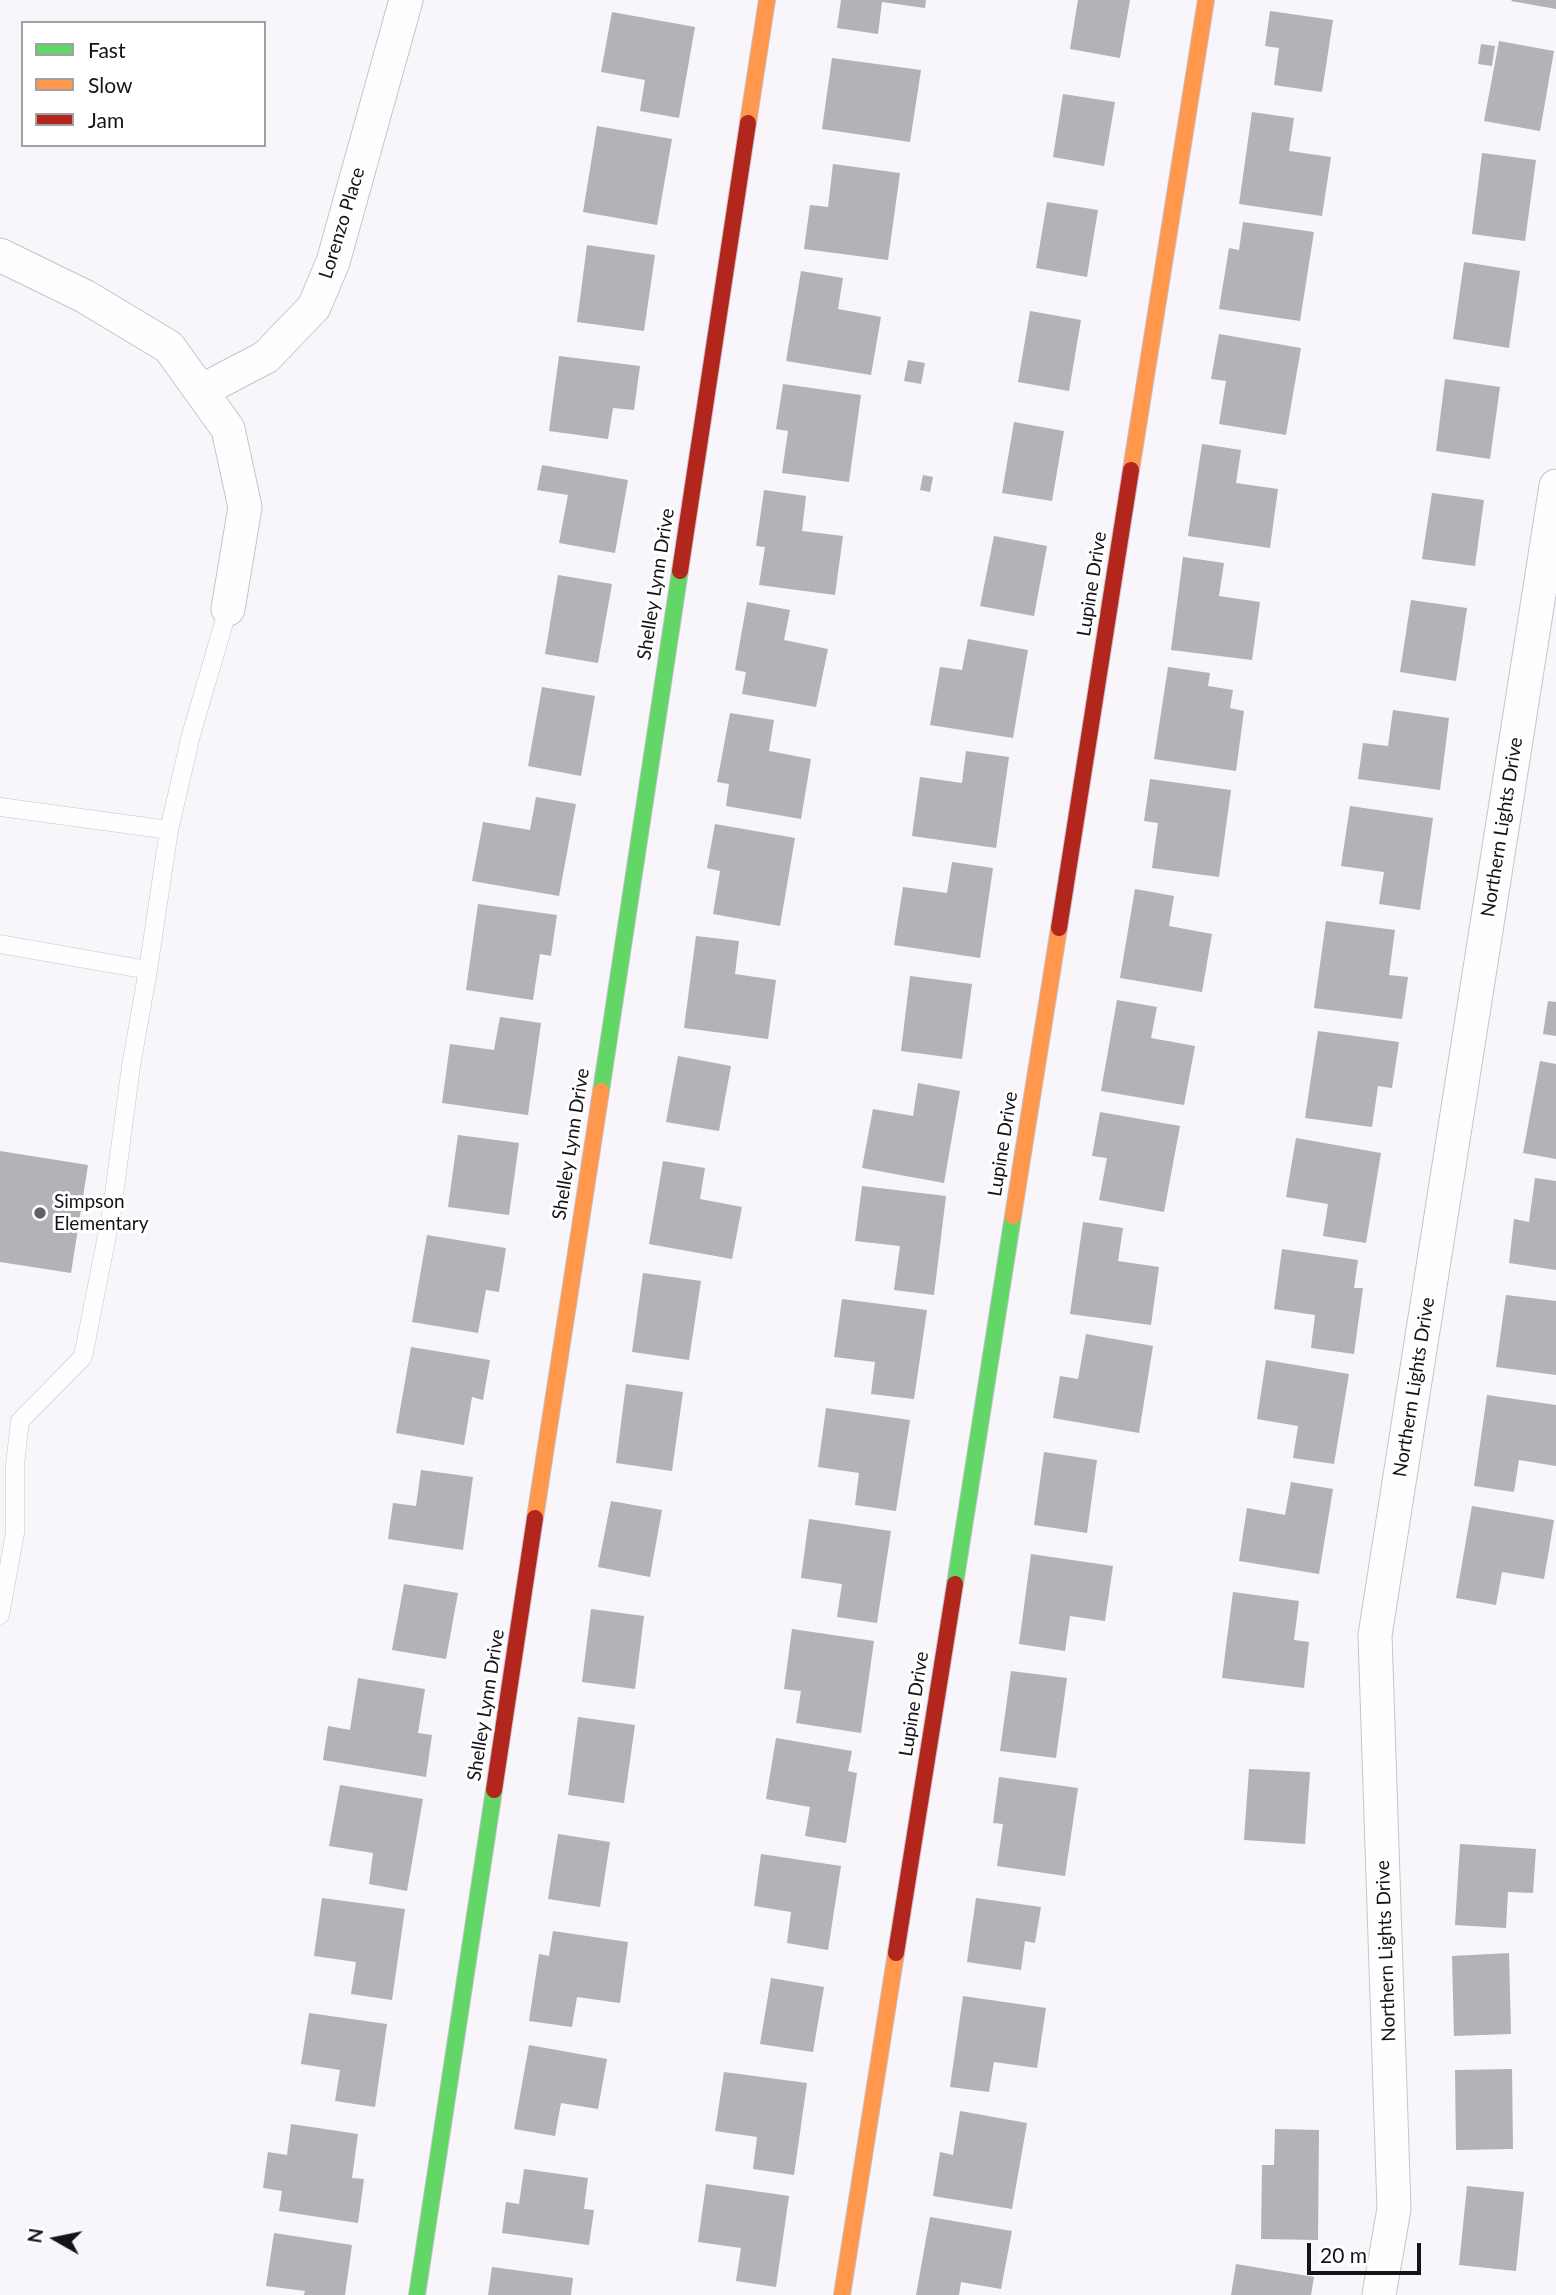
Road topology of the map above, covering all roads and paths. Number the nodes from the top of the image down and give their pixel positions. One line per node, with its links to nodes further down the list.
1 (406, 0): 5 (street, Lorenzo Place)
2 (767, 0): 13 (street, Shelley Lynn Drive)
3 (1206, 0): 14 (street, Lupine Drive)
4 (0, 255): 5 (street)
5 (201, 391): 7 (street)
6 (1556, 486): 15 (street, Northern Lights Drive)
7 (228, 609): 9 (lane)
8 (0, 807): 9 (lane)
9 (169, 830): 11 (lane)
10 (0, 944): 11 (lane)
11 (148, 970): 12 (lane)
12 (0, 1615)
13 (417, 2295)
14 (842, 2295)
15 (1380, 2295)

